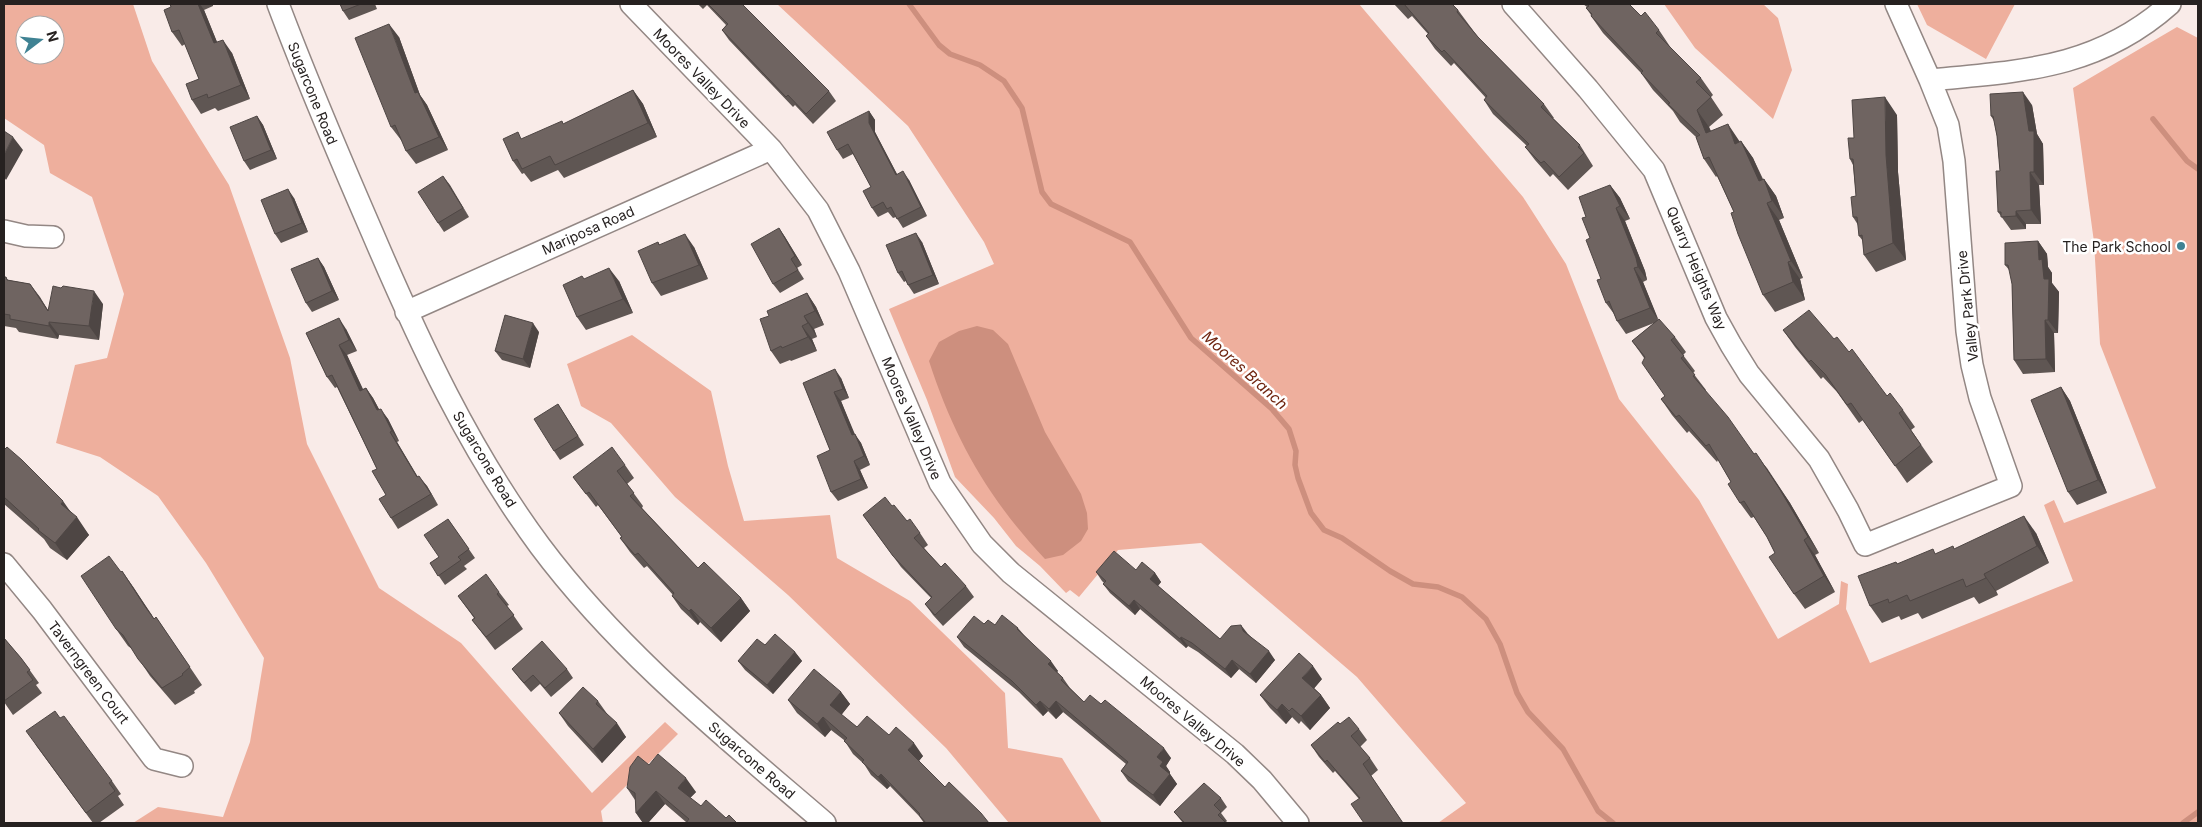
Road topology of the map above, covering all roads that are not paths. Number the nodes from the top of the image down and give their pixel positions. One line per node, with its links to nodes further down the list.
1 (278, 4): 10 (street, Sugarcone Road)
2 (631, 4): 7 (street, Moores Valley Drive)
3 (1513, 4): 11 (street, Quarry Heights Way)
4 (1896, 4): 6 (street, Valley Park Drive)
5 (2170, 4): 6 (street)
6 (1930, 80): 11 (street, Valley Park Drive)
7 (770, 149): 10 (street, Mariposa Road); 15 (street, Moores Valley Drive)
8 (4, 231): 9 (street)
9 (54, 237)
10 (406, 312): 14 (street, Sugarcone Road)
11 (1865, 545)
12 (4, 564): 13 (street, Taverngreen Court)
13 (182, 766)
14 (825, 823)
15 (1298, 823)

